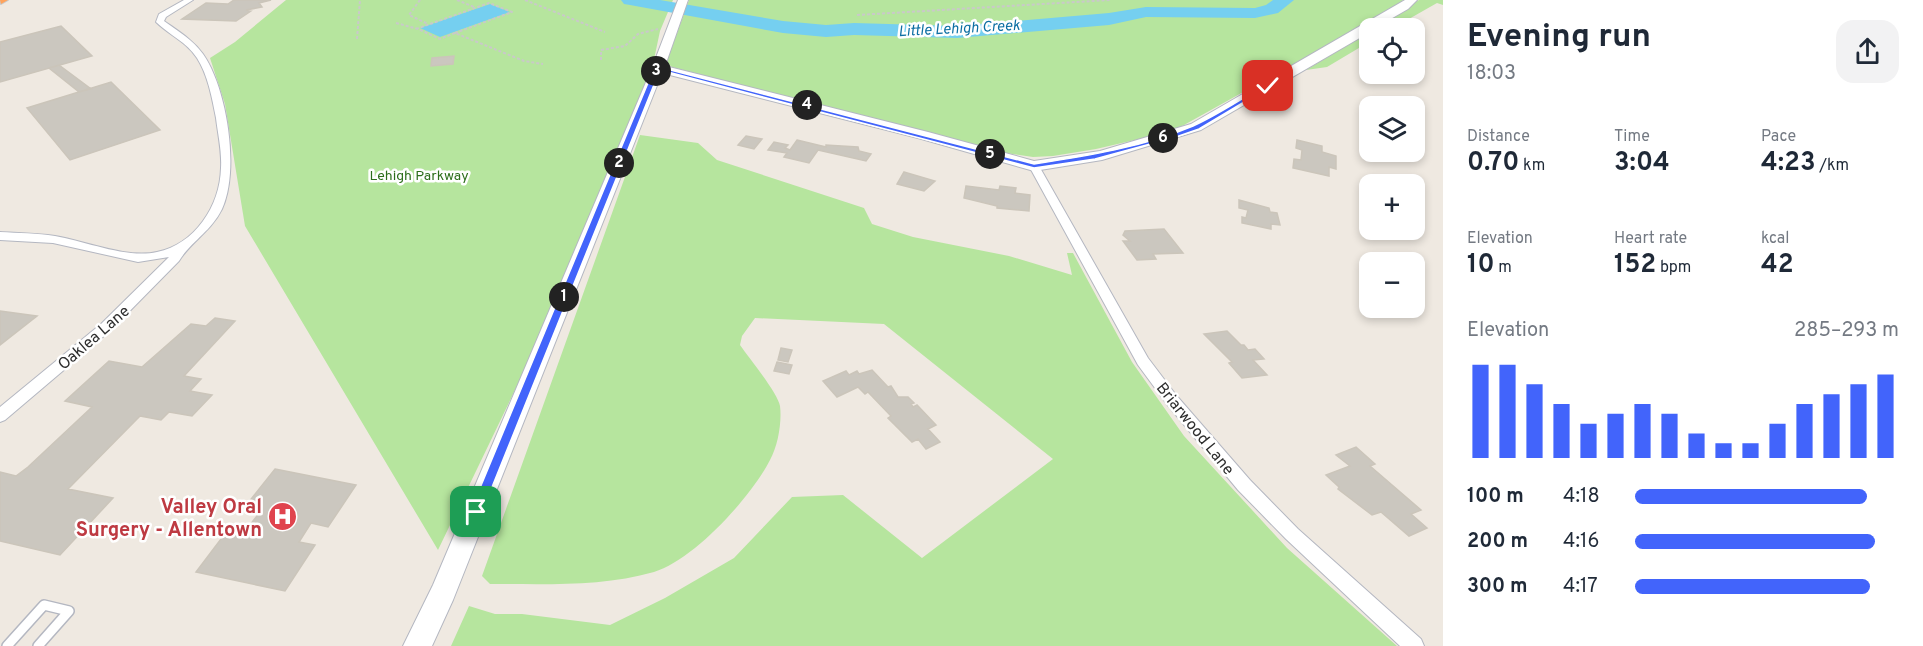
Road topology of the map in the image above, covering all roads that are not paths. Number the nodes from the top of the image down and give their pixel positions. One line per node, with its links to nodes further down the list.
1 (189, 0): 7 (street, Oaklea Lane)
2 (683, 0): 4 (street)
3 (1412, 0): 5 (street)
4 (658, 68): 5 (street); 11 (street)
5 (1034, 166): 12 (street, Briarwood Lane)
6 (0, 236): 7 (street, Oaklea Lane)
7 (178, 250): 8 (street, Oaklea Lane)
8 (0, 416)
9 (7, 646): 10 (lane)
10 (39, 646)
11 (417, 646)
12 (1414, 646)

